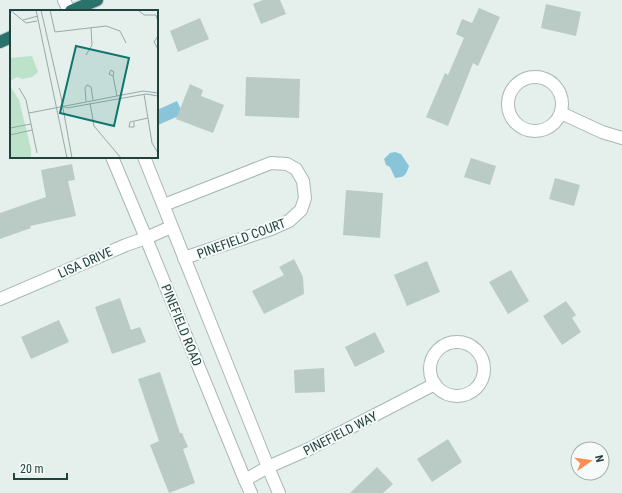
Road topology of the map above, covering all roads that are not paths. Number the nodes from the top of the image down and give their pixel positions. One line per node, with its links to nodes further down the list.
1 (64, 0): 3 (street)
2 (97, 0): 4 (highway)
3 (69, 10)
4 (72, 10)
5 (10, 37): 6 (highway)
6 (0, 42)
7 (561, 113): 7 (street); 8 (street)
8 (622, 138)
9 (112, 158): 13 (street, PINEFIELD ROAD)
10 (144, 158): 11 (street, PINEFIELD ROAD)
11 (164, 205): 12 (street, PINEFIELD ROAD); 14 (street, PINEFIELD COURT)
12 (172, 227): 13 (street, LISA DRIVE); 14 (street, PINEFIELD ROAD)
13 (146, 238): 15 (street, LISA DRIVE); 18 (street, PINEFIELD ROAD)
14 (184, 258): 17 (street, PINEFIELD ROAD)
15 (0, 299)
16 (435, 384): 16 (street); 17 (street, PINEFIELD WAY)
17 (268, 467): 18 (street, PINEFIELD WAY); 20 (street, PINEFIELD ROAD)
18 (245, 480): 19 (street, PINEFIELD ROAD)
19 (251, 493)
20 (279, 493)

